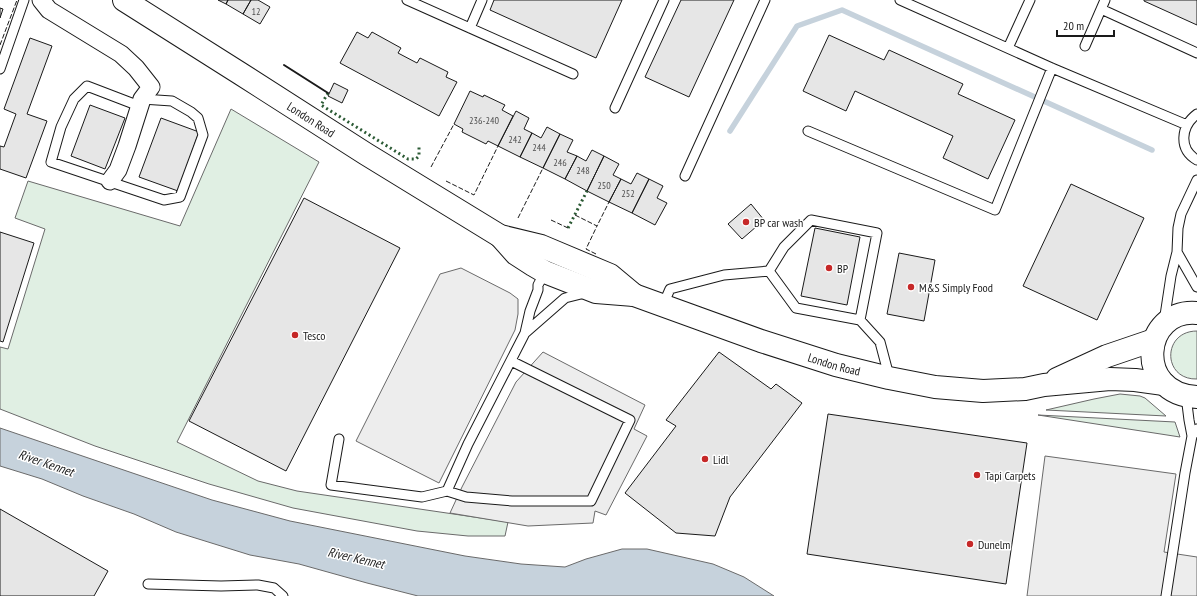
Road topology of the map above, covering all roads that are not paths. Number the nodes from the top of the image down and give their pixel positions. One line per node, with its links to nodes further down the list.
1 (24, 0): 17 (lane)
2 (41, 0): 19 (street)
3 (124, 0): 28 (main road, London Road)
4 (406, 0): 12 (lane)
5 (482, 0): 12 (lane)
6 (664, 0): 20 (lane)
7 (766, 0): 25 (lane)
8 (900, 0): 14 (lane)
9 (1030, 0): 14 (lane)
10 (1105, 0): 11 (lane)
11 (1101, 9): 13 (lane); 15 (lane)
12 (470, 28): 18 (lane)
13 (1085, 46)
14 (1008, 48): 16 (lane)
15 (1197, 54)
16 (1052, 68): 22 (lane); 23 (lane)
17 (0, 69)
18 (573, 74)
19 (142, 99): 27 (street); 27 (lane); 27 (lane)
20 (615, 108)
21 (1197, 114): 22 (lane)
22 (1187, 124): 24 (lane)
23 (808, 131)
24 (1197, 160)
25 (685, 176)
26 (1197, 180): 29 (lane)
27 (110, 181)
28 (500, 236): 30 (main road, London Road); 30 (main road, London Road)
29 (1177, 252): 32 (lane); 39 (lane)
30 (550, 271): 33 (main road, London Road); 34 (main road, London Road); 38 (lane)
31 (769, 271): 35 (lane); 37 (lane); 37 (lane)
32 (1197, 287)
33 (596, 292): 34 (main road, London Road); 38 (lane)
34 (634, 296): 35 (main road, London Road)
35 (662, 306): 41 (main road, London Road)
36 (1197, 313): 39 (main road, London Road)
37 (860, 320): 41 (lane)
38 (525, 333): 40 (lane)
39 (1159, 333): 42 (main road); 43 (main road, London Road)
40 (511, 361): 47 (lane); 47 (lane)
41 (890, 378): 43 (main road, London Road)
42 (1164, 384): 43 (main road, London Road); 44 (main road)
43 (1044, 385)
44 (1192, 397): 45 (lane)
45 (1195, 433): 50 (lane)
46 (339, 439): 47 (lane)
47 (447, 490)
48 (148, 584): 49 (lane)
49 (283, 596)
50 (1166, 596)

